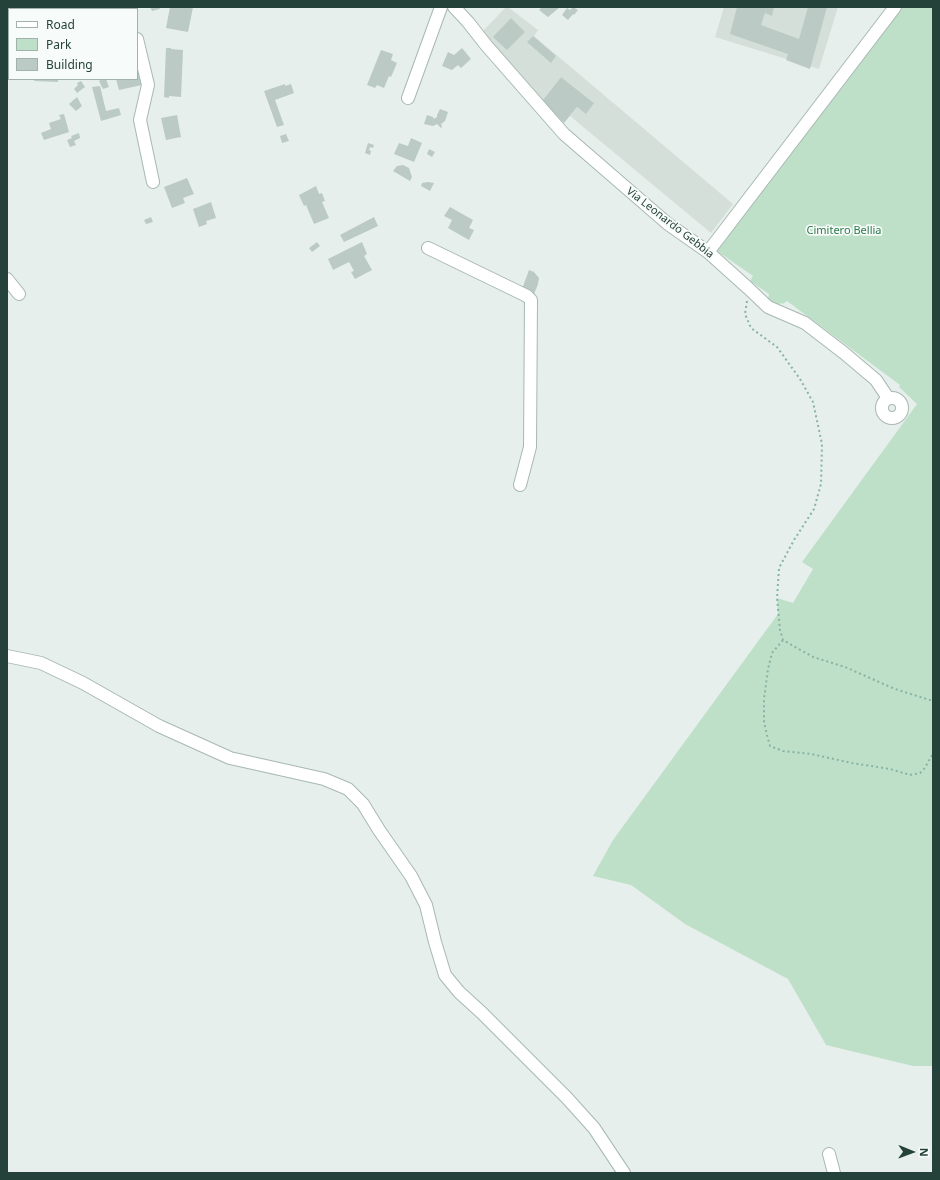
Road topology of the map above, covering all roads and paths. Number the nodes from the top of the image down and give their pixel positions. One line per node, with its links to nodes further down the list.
1 (13, 7): 5 (street)
2 (441, 7): 7 (street)
3 (454, 7): 10 (street, Via Leonardo Gebbia)
4 (895, 7): 10 (street)
5 (7, 8)
6 (138, 44): 8 (street)
7 (408, 98)
8 (153, 182)
9 (428, 248): 15 (street)
10 (708, 252): 12 (street, Via Leonardo Gebbia)
11 (7, 279): 13 (street)
12 (748, 288): 14 (street, Via Leonardo Gebbia); 16 (path)
13 (19, 294)
14 (888, 398)
15 (520, 485)
16 (783, 640): 18 (path); 19 (path)
17 (7, 656): 21 (street)
18 (933, 701)
19 (933, 753)
20 (829, 1154): 22 (street)
21 (624, 1173)
22 (834, 1173)

